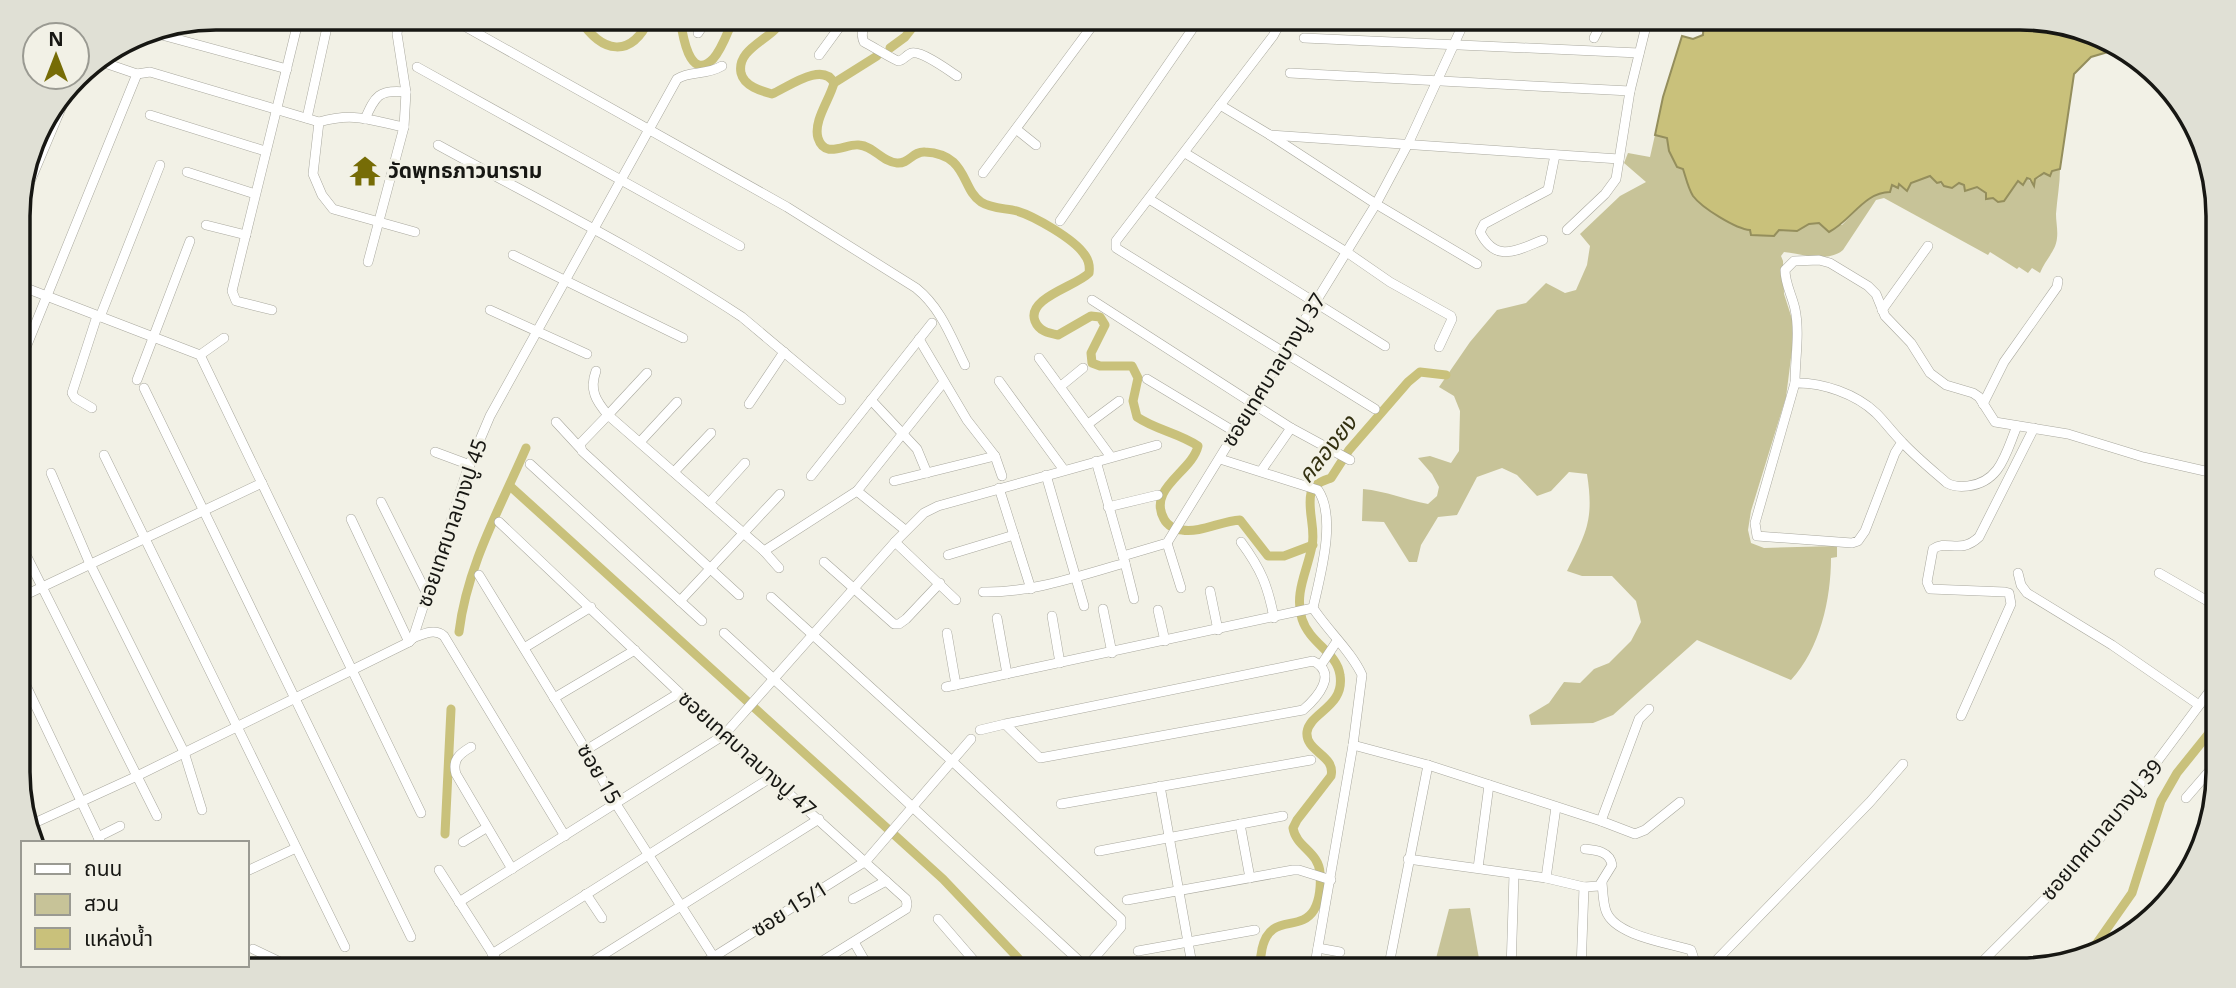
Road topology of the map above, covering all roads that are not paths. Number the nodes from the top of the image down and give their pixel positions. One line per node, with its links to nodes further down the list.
1 (296, 30): 24 (street)
2 (327, 30): 34 (street)
3 (398, 30): 30 (street)
4 (471, 30): 40 (street)
5 (700, 30): 14 (street)
6 (839, 30): 20 (street)
7 (864, 30): 27 (street)
8 (1089, 30): 39 (street)
9 (1192, 30): 57 (street)
10 (1276, 30): 31 (street)
11 (1460, 30): 18 (street, ซอยเทศบาลบางปู 37)
12 (1598, 30): 17 (street)
13 (1645, 30): 19 (street)
14 (698, 33)
15 (167, 37): 24 (street)
16 (1304, 37): 18 (street)
17 (1594, 38)
18 (1453, 45): 19 (street); 28 (street, ซอยเทศบาลบางปู 37)
19 (1639, 53): 29 (street)
20 (819, 55)
21 (108, 64): 26 (street)
22 (722, 66): 40 (street, ซอยเทศบาลบางปู 45)
23 (417, 67): 53 (street)
24 (287, 69): 32 (street)
25 (1290, 73): 28 (street)
26 (137, 74): 32 (street); 75 (street)
27 (957, 76)
28 (1437, 81): 29 (street); 42 (street, ซอยเทศบาลบางปู 37)
29 (1630, 91): 48 (street)
30 (406, 92): 35 (street); 37 (street)
31 (1220, 105): 41 (street); 46 (street)
32 (277, 110): 34 (street); 45 (street)
33 (150, 114): 45 (street)
34 (307, 118): 36 (street)
35 (365, 119): 36 (street); 37 (street)
36 (318, 122): 58 (street)
37 (404, 127): 58 (street)
38 (52, 128): 50 (street)
39 (1016, 129): 44 (street); 52 (street)
40 (650, 131): 53 (street, ซอยเทศบาลบางปู 45); 96 (street)
41 (1270, 135): 42 (street); 56 (street)
42 (1408, 144): 47 (street); 56 (street, ซอยเทศบาลบางปู 37)
43 (438, 145): 61 (street)
44 (1036, 145)
45 (265, 151): 54 (street)
46 (1185, 153): 55 (street); 68 (street)
47 (1555, 155): 48 (street); 64 (street)
48 (1619, 159): 60 (street)
49 (160, 165): 81 (street)
50 (36, 167)
51 (187, 172): 54 (street)
52 (983, 173)
53 (623, 180): 61 (street, ซอยเทศบาลบางปู 45); 66 (street)
54 (255, 194): 63 (street)
55 (1149, 199): 77 (street); 92 (street)
56 (1376, 204): 68 (street, ซอยเทศบาลบางปู 37); 71 (street)
57 (1060, 221)
58 (378, 222): 62 (street); 70 (street)
59 (206, 225): 63 (street)
60 (1567, 230)
61 (594, 231): 72 (street, ซอยเทศบาลบางปู 45); 91 (street)
62 (415, 232)
63 (246, 234): 78 (street)
64 (1544, 240)
65 (190, 241): 85 (street)
66 (740, 246)
67 (1928, 246): 80 (street)
68 (1348, 253): 77 (street, ซอยเทศบาลบางปู 37); 90 (street)
69 (513, 256): 72 (street)
70 (368, 262)
71 (1477, 264)
72 (566, 281): 83 (street, ซอยเทศบาลบางปู 45); 87 (street)
73 (2058, 281): 113 (street)
74 (30, 290): 75 (street)
75 (47, 296): 81 (street); 84 (street)
76 (1092, 300): 112 (street)
77 (1315, 303): 89 (street); 92 (street, ซอยเทศบาลบางปู 37)
78 (272, 310)
79 (490, 310): 83 (street)
80 (1882, 310): 104 (street); 113 (street)
81 (98, 316): 85 (street); 114 (street)
82 (932, 323): 88 (street)
83 (537, 330): 93 (street); 137 (street, ซอยเทศบาลบางปู 45)
84 (30, 338)
85 (154, 338): 94 (street); 101 (street)
86 (224, 338): 94 (street)
87 (684, 338)
88 (919, 339): 103 (street); 108 (street)
89 (1385, 346)
90 (1439, 346)
91 (784, 352): 107 (street); 111 (street)
92 (1284, 353): 112 (street, ซอยเทศบาลบางปู 37); 115 (street)
93 (587, 354)
94 (200, 355): 149 (street)
95 (1039, 358): 105 (street)
96 (965, 365)
97 (1083, 368): 105 (street)
98 (596, 371): 116 (street)
99 (647, 373): 116 (street)
100 (1147, 379): 123 (street)
101 (137, 380)
102 (999, 381): 139 (street)
103 (943, 383): 122 (street); 131 (street)
104 (1795, 383): 126 (street); 126 (street)
105 (1061, 386): 118 (street)
106 (144, 388): 157 (street)
107 (841, 400)
108 (871, 400): 122 (street); 146 (street)
109 (1119, 401): 118 (street)
110 (677, 402): 125 (street)
111 (749, 404)
112 (1253, 404): 120 (street); 123 (street, ซอยเทศบาลบางปู 37)
113 (1983, 404): 119 (street)
114 (92, 408)
115 (1375, 410)
116 (608, 415): 125 (street); 128 (street)
117 (556, 422): 128 (street)
118 (1088, 425): 132 (street)
119 (2017, 426): 121 (street); 126 (street)
120 (1291, 428): 134 (street); 140 (street)
121 (2034, 428): 141 (street); 227 (street)
122 (904, 432): 144 (street); 151 (street)
123 (1235, 432): 133 (street, ซอยเทศบาลบางปู 37)
124 (711, 433): 142 (street)
125 (640, 442): 142 (street)
126 (1902, 442)
127 (1157, 445): 132 (street)
128 (580, 448): 174 (street)
129 (435, 452): 137 (street)
130 (104, 455): 163 (street)
131 (995, 456): 144 (street); 147 (street)
132 (1111, 457): 135 (street)
133 (1220, 458): 140 (street); 166 (street, ซอยเทศบาลบางปู 37)
134 (1347, 459)
135 (1096, 461): 139 (street); 156 (street)
136 (745, 463): 155 (street)
137 (470, 464): 187 (street, ซอยเทศบาลบางปู 45)
138 (530, 464): 193 (street)
139 (1065, 470): 145 (street)
140 (1261, 471): 198 (street)
141 (2206, 471)
142 (674, 472): 155 (street)
143 (51, 473): 172 (street)
144 (927, 473): 148 (street)
145 (1046, 475): 150 (street); 178 (street)
146 (811, 476)
147 (1002, 476)
148 (894, 481)
149 (262, 483): 157 (street); 215 (street)
150 (999, 488): 160 (street); 162 (street)
151 (857, 491): 160 (street); 167 (street)
152 (780, 494): 161 (street)
153 (1158, 495): 156 (street)
154 (382, 502): 187 (street)
155 (709, 503): 161 (street)
156 (1108, 507): 169 (street)
157 (204, 509): 163 (street); 223 (street)
158 (351, 519): 207 (street)
159 (499, 522): 195 (street, ซอยเทศบาลบางปู 47)
160 (905, 530): 164 (street)
161 (744, 533): 167 (street); 174 (street)
162 (1014, 535): 168 (street); 183 (street)
163 (145, 537): 172 (street); 229 (street)
164 (895, 542): 179 (street); 182 (street)
165 (1241, 542): 201 (street)
166 (1167, 543): 169 (street); 181 (street)
167 (764, 551): 173 (street)
168 (948, 555)
169 (1124, 559): 178 (street); 190 (street)
170 (824, 562): 182 (street)
171 (30, 564): 180 (street)
172 (90, 564): 180 (street); 236 (street)
173 (779, 568)
174 (710, 569): 188 (street); 193 (street)
175 (2018, 573): 225 (street)
176 (2159, 573): 192 (street)
177 (479, 575): 210 (street, ซอย 15)
178 (1076, 576): 183 (street); 194 (street)
179 (940, 583): 182 (street); 191 (street)
180 (41, 587): 184 (street); 241 (street)
181 (1181, 588)
182 (854, 589): 206 (street)
183 (1031, 589): 185 (street)
184 (30, 592)
185 (984, 592)
186 (1210, 592): 203 (street)
187 (427, 594): 207 (street, ซอยเทศบาลบางปู 45)
188 (739, 595)
189 (771, 597): 206 (street)
190 (1133, 599)
191 (956, 600)
192 (2206, 600)
193 (680, 601): 202 (street)
194 (1084, 606)
195 (591, 607): 210 (street); 211 (street, ซอยเทศบาลบางปู 47)
196 (1103, 609): 212 (street)
197 (1158, 610): 208 (street)
198 (1307, 610): 201 (street); 209 (street)
199 (1052, 616): 213 (street)
200 (997, 618): 216 (street)
201 (1275, 618): 203 (street)
202 (702, 621)
203 (1218, 630): 208 (street)
204 (724, 633): 217 (street)
205 (947, 633): 218 (street)
206 (813, 635): 217 (street); 238 (street)
207 (411, 640): 215 (street); 263 (street)
208 (1165, 642): 212 (street)
209 (1338, 642): 214 (street); 233 (street)
210 (524, 648): 224 (street, ซอย 15)
211 (635, 650): 220 (street, ซอยเทศบาลบางปู 47); 224 (street)
212 (1112, 653): 213 (street)
213 (1060, 663): 216 (street)
214 (1321, 665): 228 (street); 228 (street)
215 (352, 669): 223 (street); 254 (street)
216 (1007, 674): 218 (street)
217 (773, 680): 231 (street); 252 (street)
218 (956, 685): 219 (street)
219 (946, 687)
220 (679, 693): 231 (street, ซอยเทศบาลบางปู 47); 235 (street)
221 (30, 694): 247 (street)
222 (2206, 696): 225 (street, ซอยเทศบาลบางปู 39)
223 (296, 697): 229 (street); 293 (street)
224 (554, 698): 235 (street, ซอย 15)
225 (2199, 705): 318 (street, ซอยเทศบาลบางปู 39)
226 (1649, 709): 259 (street)
227 (1961, 716)
228 (1005, 724): 230 (street)
229 (238, 726): 236 (street); 267 (street)
230 (980, 730)
231 (724, 735): 243 (street, ซอยเทศบาลบางปู 47); 249 (street)
232 (971, 738): 238 (street, ซอย 15/1)
233 (1353, 745): 240 (street); 280 (street)
234 (471, 747): 262 (street)
235 (586, 750): 249 (street, ซอย 15)
236 (184, 752): 241 (street); 253 (street)
237 (1311, 760): 245 (street)
238 (952, 761): 252 (street, ซอย 15/1); 310 (street)
239 (1903, 764): 317 (street)
240 (1428, 765): 244 (street); 271 (street)
241 (135, 777): 247 (street); 255 (street)
242 (2206, 777): 246 (street)
243 (770, 778): 257 (street, ซอยเทศบาลบางปู 47); 270 (street)
244 (1489, 785): 251 (street); 273 (street)
245 (1160, 786): 250 (street); 264 (street)
246 (2186, 798)
247 (80, 801): 258 (street); 265 (street)
248 (1680, 802): 259 (street)
249 (616, 804): 263 (street); 270 (street, ซอย 15)
250 (1061, 804)
251 (1556, 807): 259 (street); 279 (street)
252 (912, 808): 272 (street, ซอย 15/1); 309 (street)
253 (202, 810)
254 (421, 813)
255 (156, 816)
256 (1283, 816): 260 (street)
257 (819, 819): 272 (street, ซอยเทศบาลบางปู 47); 289 (street)
258 (36, 821)
259 (1601, 821)
260 (1240, 824): 264 (street); 278 (street)
261 (120, 826): 265 (street)
262 (486, 828): 266 (street); 274 (street)
263 (565, 836): 274 (street)
264 (1169, 837): 269 (street); 284 (street)
265 (100, 840)
266 (463, 842)
267 (296, 848): 276 (street); 296 (street)
268 (1585, 849): 282 (street)
269 (1099, 850)
270 (649, 855): 285 (street); 289 (street, ซอย 15)
271 (1408, 859): 273 (street); 313 (street)
272 (866, 861): 281 (street, ซอยเทศบาลบางปู 47); 302 (street, ซอย 15/1)
273 (1478, 868): 277 (street)
274 (512, 869): 288 (street)
275 (439, 870): 288 (street)
276 (248, 871)
277 (1514, 874): 279 (street); 314 (street)
278 (1250, 878): 280 (street); 284 (street)
279 (1546, 878): 283 (street)
280 (1328, 880): 297 (street)
281 (887, 881): 286 (street); 294 (street, ซอยเทศบาลบางปู 47)
282 (1602, 883): 283 (street); 316 (street)
283 (1584, 887): 315 (street)
284 (1178, 891): 287 (street); 295 (street)
285 (586, 894): 290 (street); 301 (street)
286 (853, 899)
287 (1127, 900)
288 (459, 902): 301 (street)
289 (682, 906): 302 (street, ซอย 15); 305 (street)
290 (602, 918)
291 (938, 919): 308 (street)
292 (1255, 930): 295 (street)
293 (411, 937)
294 (854, 942): 306 (street, ซอยเทศบาลบางปู 47); 307 (street)
295 (1188, 943): 299 (street); 311 (street)
296 (345, 947)
297 (1318, 948): 300 (street); 312 (street)
298 (253, 949): 303 (street)
299 (1138, 951)
300 (1340, 953)
301 (492, 954): 304 (street)
302 (714, 957)
303 (271, 958)
304 (495, 958)
305 (598, 958)
306 (828, 958)
307 (863, 958)
308 (972, 958)
309 (1074, 958)
310 (1095, 958)
311 (1191, 958)
312 (1316, 958)
313 (1390, 958)
314 (1511, 958)
315 (1581, 958)
316 (1694, 958)
317 (1718, 958)
318 (1986, 958)

